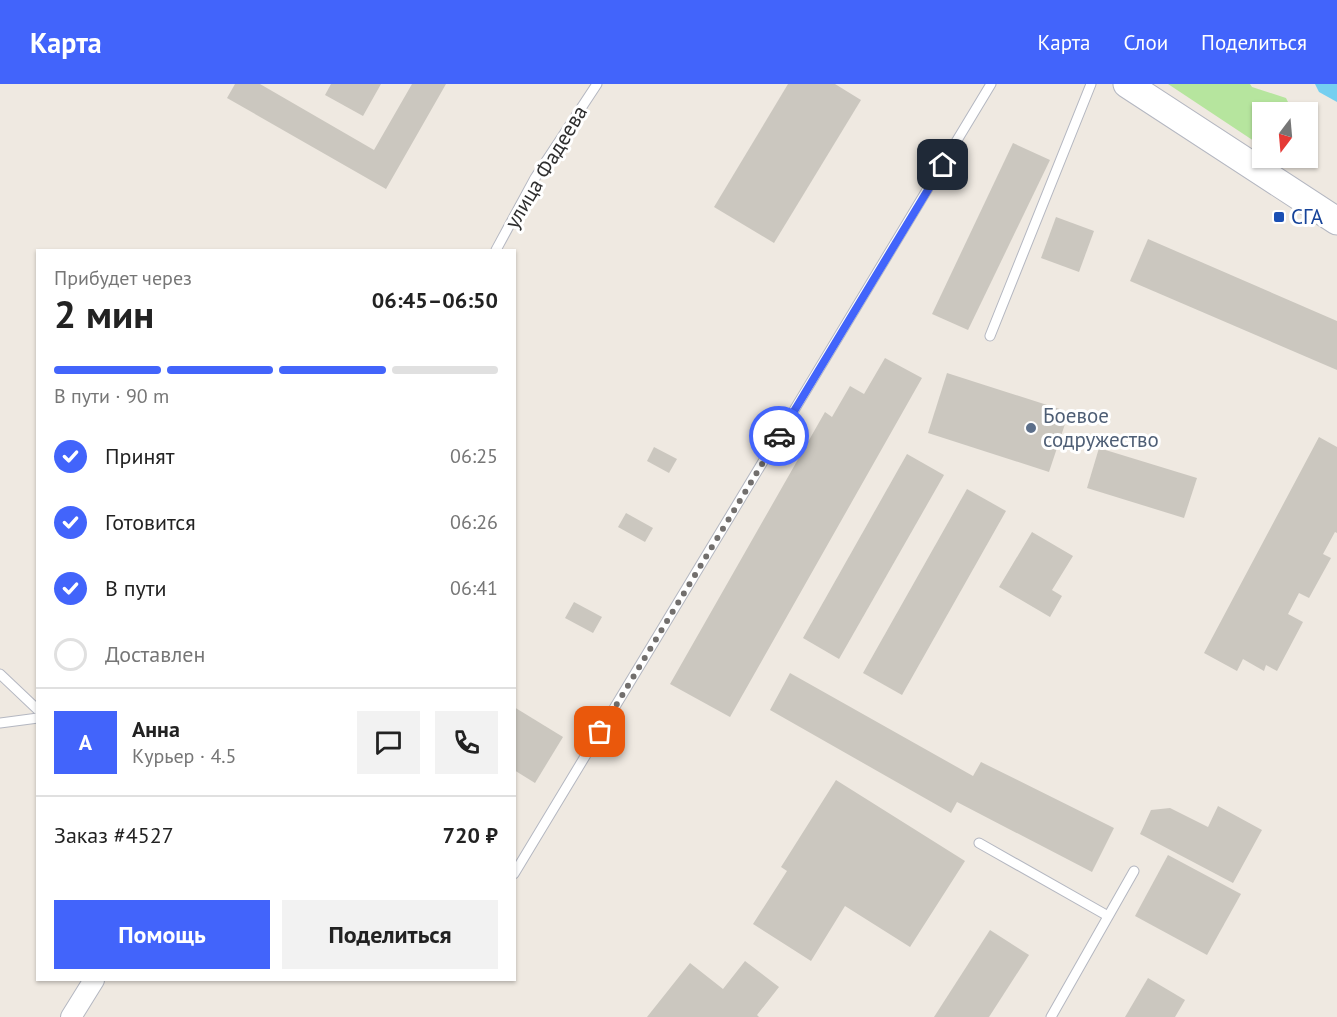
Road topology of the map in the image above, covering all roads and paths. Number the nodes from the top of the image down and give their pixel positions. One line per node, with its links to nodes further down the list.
1 (597, 84): 6 (lane, улица Фадеева)
2 (992, 84): 13 (lane)
3 (1091, 84): 7 (lane)
4 (1127, 84): 5 (main road)
5 (1337, 221)
6 (497, 249)
7 (990, 336)
8 (0, 674): 9 (lane)
9 (36, 708)
10 (36, 718): 11 (lane)
11 (0, 723)
12 (979, 843): 15 (lane)
13 (516, 871)
14 (1134, 871): 15 (lane)
15 (1108, 916): 18 (lane)
16 (93, 981): 17 (street)
17 (71, 1017)
18 (1051, 1017)

